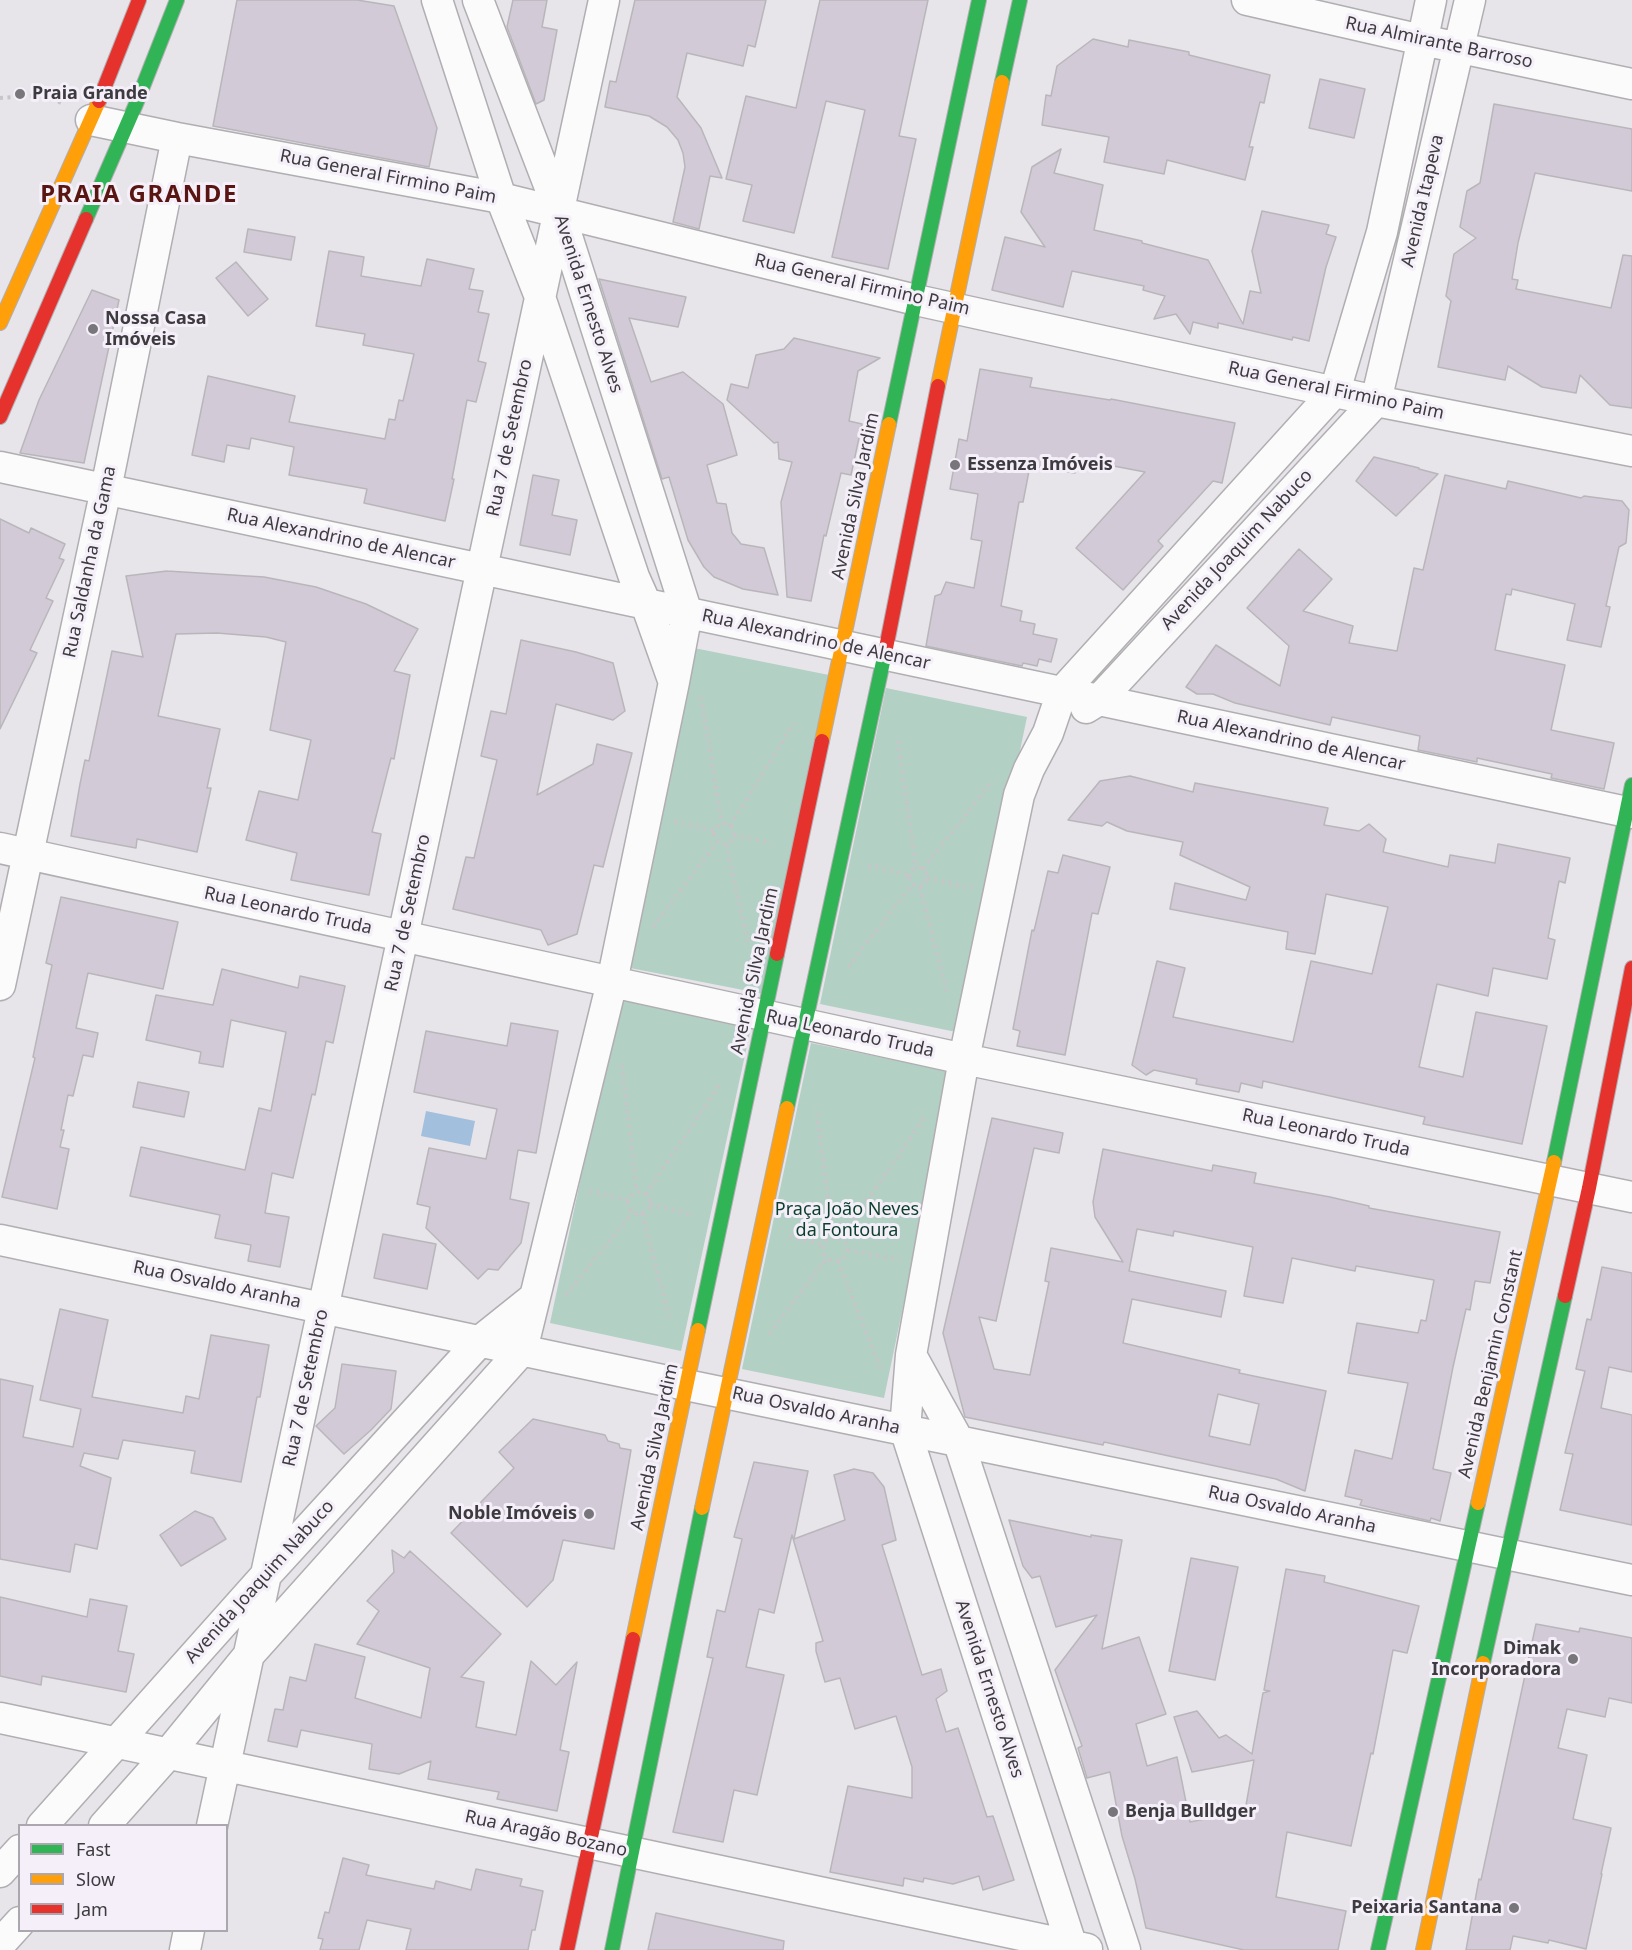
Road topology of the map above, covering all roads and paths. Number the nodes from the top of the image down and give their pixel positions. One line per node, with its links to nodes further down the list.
1 (139, 0): 15 (street)
2 (177, 0): 16 (street)
3 (437, 0): 18 (street)
4 (478, 0): 19 (street, Avenida Ernesto Alves)
5 (604, 0): 19 (street, Rua 7 de Setembro)
6 (979, 0): 21 (street, Avenida Silva Jardim)
7 (1020, 0): 22 (street)
8 (1247, 0): 11 (street, Rua Almirante Barroso)
9 (1431, 0): 11 (street, Avenida Itapeva)
10 (1470, 0): 12 (street, Avenida Itapeva)
11 (1422, 40): 12 (street, Rua Almirante Barroso); 24 (street, Avenida Itapeva)
12 (1459, 48): 13 (street, Rua Almirante Barroso); 25 (street, Avenida Itapeva)
13 (1632, 84)
14 (0, 98): 15 (path)
15 (91, 120): 16 (street, Rua General Firmino Paim); 23 (street)
16 (126, 127): 17 (street, Rua General Firmino Paim); 26 (street)
17 (177, 138): 18 (street, Rua General Firmino Paim); 29 (street, Rua Saldanha da Gama)
18 (501, 198): 19 (street, Rua General Firmino Paim); 20 (street)
19 (559, 211): 20 (street, Rua 7 de Setembro); 21 (street, Rua General Firmino Paim); 32 (street, Avenida Ernesto Alves)
20 (540, 297): 30 (street, Rua 7 de Setembro); 31 (street)
21 (916, 300): 22 (street, Rua General Firmino Paim); 33 (street, Avenida Silva Jardim)
22 (953, 307): 24 (street, Rua General Firmino Paim); 34 (street)
23 (0, 323)
24 (1335, 391): 25 (street, Rua General Firmino Paim); 36 (street, Avenida Joaquim Nabuco)
25 (1376, 401): 27 (street, Rua General Firmino Paim); 37 (street, Avenida Joaquim Nabuco)
26 (0, 417)
27 (1632, 451)
28 (0, 467): 29 (street, Rua Alexandrino de Alencar)
29 (106, 489): 30 (street, Rua Alexandrino de Alencar); 50 (street, Rua Saldanha da Gama)
30 (482, 569): 31 (street, Rua Alexandrino de Alencar); 59 (street, Rua 7 de Setembro)
31 (646, 604): 32 (street, Rua Alexandrino de Alencar); 35 (street)
32 (687, 613): 33 (street, Rua Alexandrino de Alencar); 35 (street)
33 (843, 646): 34 (street, Rua Alexandrino de Alencar); 49 (street, Avenida Silva Jardim)
34 (885, 655): 36 (street, Rua Alexandrino de Alencar); 51 (street)
35 (687, 689): 42 (street); 43 (path)
36 (1062, 692): 37 (street, Rua Alexandrino de Alencar); 39 (street)
37 (1099, 700): 39 (street); 41 (street, Rua Alexandrino de Alencar)
38 (799, 716): 44 (path)
39 (1048, 733): 57 (street)
40 (897, 738): 52 (path)
41 (1630, 804): 73 (street, Avenida Benjamin Constant)
42 (645, 814): 45 (path); 63 (street)
43 (722, 824): 44 (path); 45 (path)
44 (730, 826): 46 (path)
45 (714, 831): 47 (path)
46 (734, 835): 48 (path); 49 (path)
47 (717, 842): 48 (path); 58 (path)
48 (726, 844): 60 (path)
49 (800, 849): 66 (street, Avenida Silva Jardim)
50 (14, 851): 59 (street, Rua Leonardo Truda); 64 (street, Rua Saldanha da Gama)
51 (841, 859): 53 (path); 67 (street)
52 (916, 868): 53 (path); 54 (path)
53 (908, 875): 55 (path)
54 (927, 878): 56 (path); 57 (path)
55 (912, 885): 56 (path); 61 (path)
56 (920, 887): 65 (path)
57 (998, 893): 68 (street)
58 (647, 935)
59 (403, 936): 63 (street, Rua Leonardo Truda); 92 (street, Rua 7 de Setembro)
60 (749, 947)
61 (848, 968)
62 (1632, 968): 75 (street)
63 (612, 982): 66 (street, Rua Leonardo Truda); 74 (street)
64 (0, 985)
65 (949, 1001)
66 (765, 1015): 67 (street, Rua Leonardo Truda); 83 (street, Avenida Silva Jardim)
67 (806, 1023): 68 (street, Rua Leonardo Truda); 100 (street)
68 (964, 1059): 73 (street, Rua Leonardo Truda); 90 (street)
69 (622, 1064): 76 (path)
70 (725, 1075): 77 (path)
71 (816, 1106): 84 (path)
72 (925, 1115): 85 (path)
73 (1550, 1180): 75 (street, Rua Leonardo Truda); 103 (street, Avenida Benjamin Constant)
74 (563, 1185): 79 (path); 91 (street)
75 (1589, 1188): 78 (street, Rua Leonardo Truda); 104 (street)
76 (637, 1192): 77 (path); 79 (path)
77 (646, 1194): 80 (path)
78 (1632, 1197)
79 (629, 1200): 81 (path)
80 (651, 1204): 82 (path); 83 (path)
81 (633, 1212): 82 (path); 91 (path)
82 (642, 1213): 93 (path)
83 (721, 1222): 99 (street, Avenida Silva Jardim)
84 (833, 1237): 85 (path); 88 (path)
85 (841, 1238): 87 (path)
86 (0, 1240): 92 (street, Rua Osvaldo Aranha)
87 (847, 1250): 89 (path); 90 (path)
88 (827, 1258): 89 (path); 94 (path)
89 (838, 1261): 98 (path)
90 (927, 1265): 97 (street)
91 (547, 1300): 95 (street); 96 (street)
92 (323, 1308): 95 (street, Rua Osvaldo Aranha); 105 (street, Rua 7 de Setembro)
93 (672, 1328)
94 (766, 1338)
95 (480, 1341): 96 (street, Rua Osvaldo Aranha); 105 (street, Avenida Joaquim Nabuco)
96 (522, 1350): 99 (street, Rua Osvaldo Aranha); 107 (street)
97 (911, 1355): 101 (street); 102 (street)
98 (884, 1376)
99 (687, 1385): 100 (street, Rua Osvaldo Aranha); 115 (street, Avenida Silva Jardim)
100 (725, 1392): 101 (street, Rua Osvaldo Aranha); 116 (street)
101 (905, 1429): 102 (street, Rua Osvaldo Aranha); 122 (street, Avenida Ernesto Alves)
102 (958, 1440): 103 (street, Rua Osvaldo Aranha); 126 (street)
103 (1469, 1546): 104 (street, Rua Osvaldo Aranha); 127 (street, Avenida Benjamin Constant)
104 (1506, 1554): 106 (street, Rua Osvaldo Aranha); 128 (street)
105 (266, 1575): 107 (street, Rua 7 de Setembro); 109 (street, Avenida Joaquim Nabuco)
106 (1632, 1580)
107 (248, 1656): 110 (street); 111 (street, Rua 7 de Setembro)
108 (0, 1718): 109 (street, Rua Aragão Bozano)
109 (117, 1743): 110 (street, Rua Aragão Bozano); 112 (street, Avenida Joaquim Nabuco)
110 (168, 1754): 111 (street, Rua Aragão Bozano); 113 (street)
111 (225, 1766): 114 (street, Rua 7 de Setembro); 115 (street, Rua Aragão Bozano)
112 (44, 1824)
113 (107, 1824)
114 (212, 1824)
115 (590, 1843): 116 (street, Rua Aragão Bozano); 124 (street, Avenida Silva Jardim)
116 (633, 1852): 122 (street, Rua Aragão Bozano); 125 (street)
117 (18, 1853): 118 (street)
118 (0, 1872)
119 (18, 1924): 121 (street)
120 (189, 1932): 123 (street)
121 (0, 1944)
122 (1079, 1948)
123 (185, 1950)
124 (567, 1950)
125 (612, 1950)
126 (1125, 1950)
127 (1378, 1950)
128 (1423, 1950)

